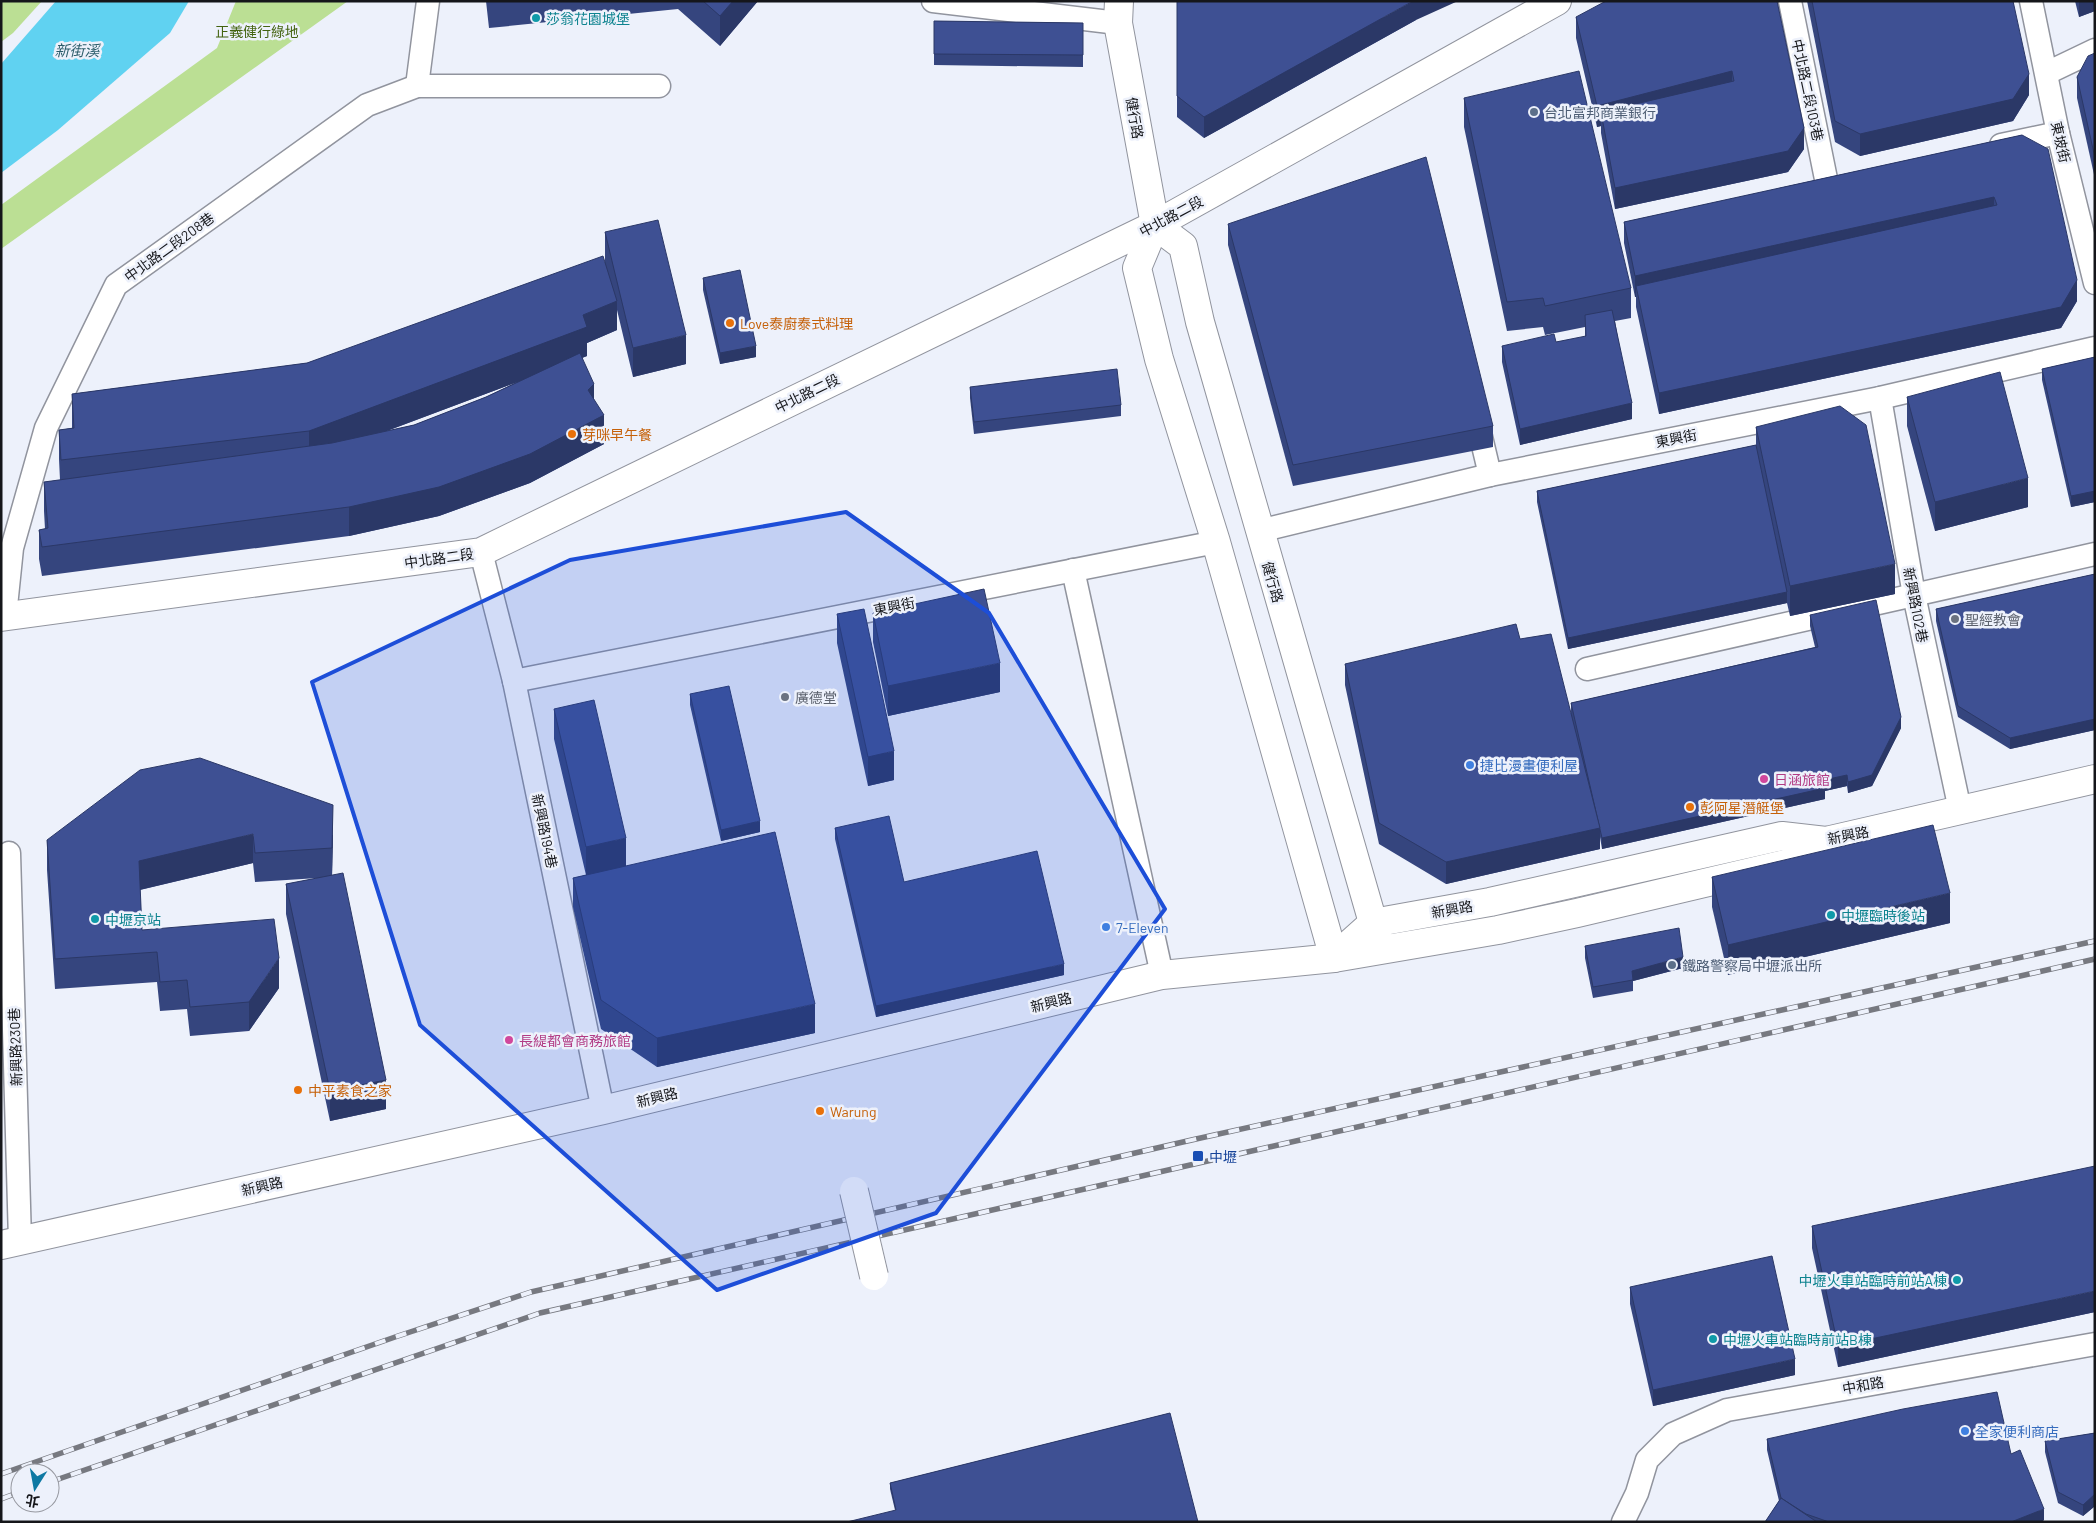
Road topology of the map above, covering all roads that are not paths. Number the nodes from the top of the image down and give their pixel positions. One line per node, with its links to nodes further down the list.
1 (428, 1): 9 (lane)
2 (933, 1): 6 (lane)
3 (1557, 1): 14 (street, 中北路二段)
4 (1790, 1): 13 (lane, 中北路二段103巷)
5 (2031, 1): 8 (lane, 東坡街)
6 (1119, 11): 14 (street, 健行路)
7 (2095, 50): 8 (lane)
8 (2047, 73): 11 (lane, 東坡街)
9 (417, 86): 10 (lane); 26 (lane, 中北路二段208巷)
10 (659, 86)
11 (2058, 133): 12 (lane); 15 (lane, 東坡街)
12 (1981, 148)
13 (1826, 179)
14 (1155, 225): 20 (street, 健行路); 21 (street); 22 (street, 中北路二段)
15 (2095, 283)
16 (2095, 348): 18 (lane, 東興街)
17 (1472, 398): 19 (lane)
18 (1880, 398): 19 (lane, 東興街); 25 (lane, 新興路102巷)
19 (1490, 475): 20 (lane, 東興街)
20 (1258, 531): 33 (street, 健行路)
21 (1216, 542): 24 (lane, 東興街); 35 (street)
22 (481, 552): 26 (street, 中北路二段); 28 (lane, 新興路194巷)
23 (2095, 554): 25 (lane)
24 (1073, 570): 28 (lane, 東興街); 36 (lane)
25 (1914, 595): 27 (lane); 30 (lane, 新興路102巷)
26 (3, 616)
27 (1587, 669)
28 (514, 681): 37 (lane, 新興路194巷)
29 (2095, 779): 30 (street, 新興路)
30 (1960, 810): 31 (street, 新興路)
31 (1826, 841): 33 (street, 新興路); 34 (street, 新興路)
32 (10, 854): 39 (lane, 新興路230巷)
33 (1373, 923): 34 (street, 健行路); 35 (street)
34 (1380, 949): 35 (street, 新興路)
35 (1334, 958): 36 (street, 新興路)
36 (1162, 976): 37 (street, 新興路)
37 (603, 1110): 39 (street, 新興路)
38 (854, 1191): 40 (street, bridge)
39 (11, 1243)
40 (874, 1276)
41 (2095, 1344): 42 (lane, 中和路)
42 (1623, 1522)

